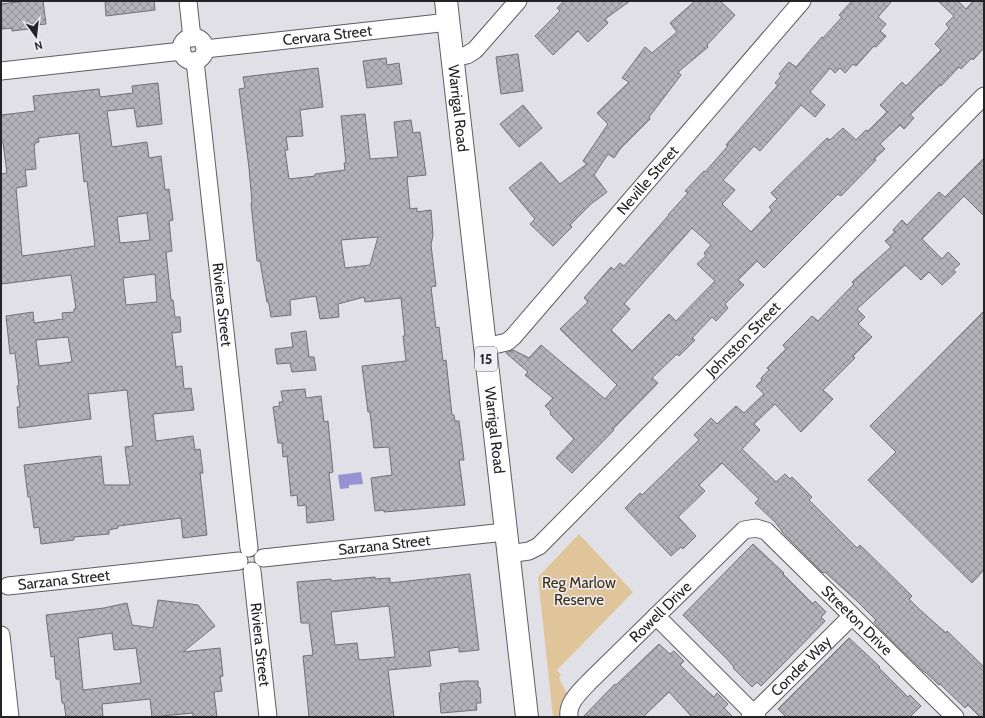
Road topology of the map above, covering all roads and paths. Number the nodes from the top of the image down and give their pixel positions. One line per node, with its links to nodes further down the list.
1 (188, 1): 6 (street)
2 (446, 1): 5 (highway, Warrigal Road / 15)
3 (518, 1): 7 (street)
4 (802, 1): 10 (street, Neville Street)
5 (449, 22): 6 (street, Cervara Street); 7 (highway, Warrigal Road / 15)
6 (194, 54): 8 (street, Cervara Street); 13 (street, Riviera Street)
7 (452, 58): 10 (highway, Warrigal Road / 15)
8 (1, 71)
9 (984, 96): 14 (street, Johnston Street)
10 (485, 347): 12 (highway, Warrigal Road / 15)
11 (756, 528): 16 (street, Rowell Drive); 17 (street, Streeton Drive)
12 (505, 532): 13 (street, Sarzana Street); 14 (highway, Warrigal Road / 15)
13 (251, 560): 15 (street, Sarzana Street); 23 (street, Riviera Street)
14 (510, 574): 24 (highway, Warrigal Road / 15)
15 (3, 587)
16 (656, 616): 19 (street, Rowell Drive); 21 (street)
17 (852, 616): 20 (street, Streeton Drive); 21 (street, Conder Way)
18 (1, 635): 22 (street)
19 (570, 710)
20 (949, 715)
21 (753, 716)
22 (10, 717)
23 (268, 717)
24 (527, 717)

